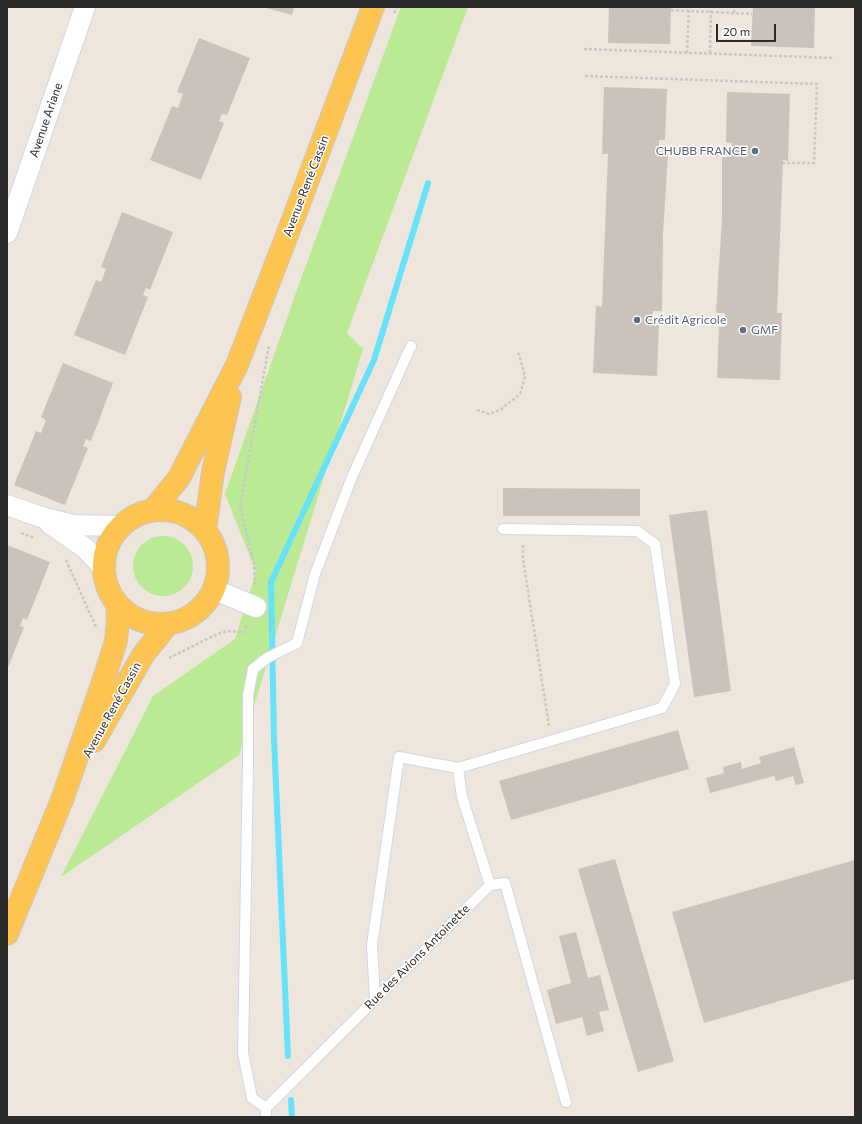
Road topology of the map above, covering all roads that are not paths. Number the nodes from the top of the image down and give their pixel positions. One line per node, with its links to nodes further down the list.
1 (85, 7): 3 (street, Avenue Ariane)
2 (373, 7): 5 (main road, Avenue René Cassin)
3 (7, 233)
4 (410, 346): 23 (lane)
5 (237, 365): 7 (main road, Avenue René Cassin); 11 (main road, Avenue René Cassin)
6 (7, 505): 8 (street)
7 (153, 510): 9 (main road); 11 (main road)
8 (41, 517): 9 (street); 12 (street)
9 (120, 526): 12 (main road)
10 (503, 529): 17 (lane)
11 (205, 530): 13 (main road)
12 (104, 568): 14 (main road)
13 (213, 589): 15 (street); 16 (main road)
14 (117, 603): 16 (main road); 18 (main road, Avenue René Cassin)
15 (256, 608)
16 (168, 624): 18 (main road, Avenue René Cassin)
17 (458, 768): 19 (lane); 21 (lane)
18 (62, 800): 20 (main road, Avenue René Cassin)
19 (490, 885): 21 (lane, Rue des Avions Antoinette); 22 (lane)
20 (7, 934)
21 (375, 999): 23 (lane, Rue des Avions Antoinette)
22 (566, 1102)
23 (266, 1112)

